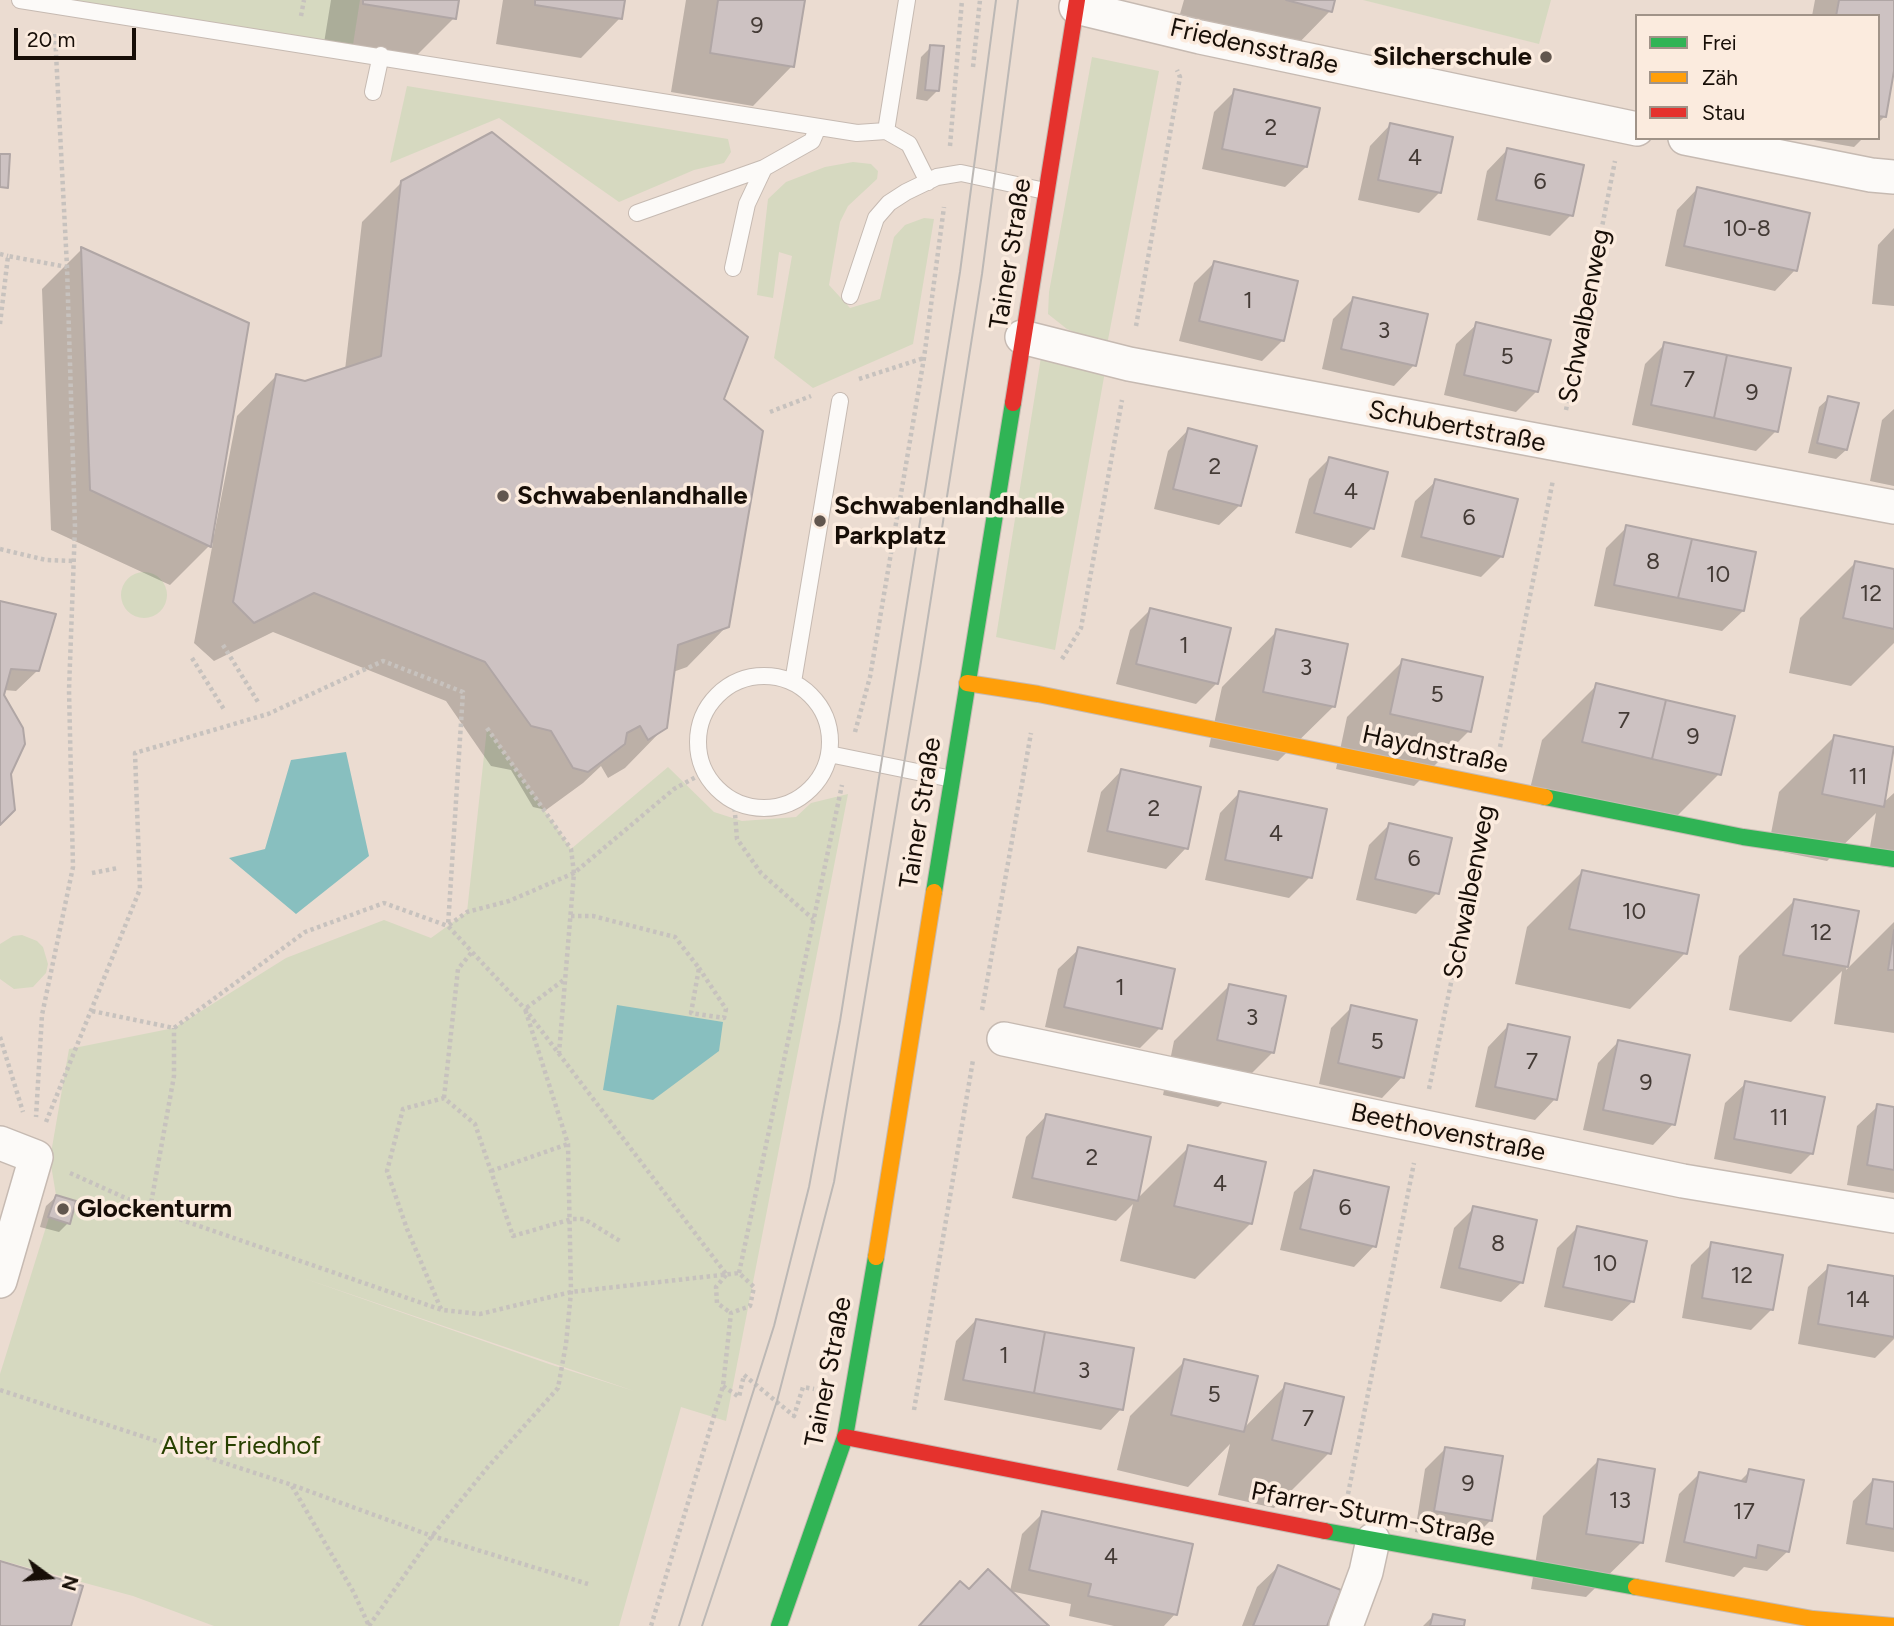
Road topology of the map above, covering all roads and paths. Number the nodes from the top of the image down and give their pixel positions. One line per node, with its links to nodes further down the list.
1 (20, 0): 6 (lane)
2 (907, 0): 12 (lane)
3 (962, 0): 15 (path)
4 (980, 0): 8 (path)
5 (1077, 4): 11 (street, Friedensstraße); 18 (street, Tainer Straße)
6 (50, 5): 7 (lane); 22 (path)
7 (381, 55): 9 (lane); 10 (lane)
8 (973, 67)
9 (373, 92)
10 (818, 127): 12 (lane); 14 (lane)
11 (1629, 127): 28 (path, Schwalbenweg)
12 (886, 131): 17 (lane)
13 (1695, 140): 16 (street)
14 (764, 168): 19 (lane); 23 (lane)
15 (949, 174): 17 (lane); 18 (lane); 40 (path)
16 (1894, 177)
17 (928, 182): 24 (lane)
18 (1045, 191): 26 (street, Tainer Straße)
19 (637, 213)
20 (0, 254): 21 (path)
21 (8, 256): 22 (path); 25 (path)
22 (67, 267): 31 (path)
23 (733, 268)
24 (850, 296)
25 (0, 324)
26 (1022, 337): 28 (street, Schubertstraße); 35 (street, Tainer Straße)
27 (840, 401): 34 (lane)
28 (1559, 447): 29 (street, Schubertstraße); 43 (path, Schwalbenweg)
29 (1894, 507)
30 (0, 549): 31 (path)
31 (74, 561): 65 (path)
32 (223, 645): 36 (path)
33 (192, 658): 37 (path)
34 (793, 682): 39 (lane); 41 (lane)
35 (967, 683): 42 (street, Tainer Straße); 43 (street, Haydnstraße)
36 (258, 702)
37 (225, 711)
38 (487, 728): 48 (path)
39 (829, 754): 40 (lane); 44 (lane)
40 (847, 757): 42 (lane); 50 (path)
41 (705, 772): 44 (lane); 48 (path)
42 (952, 779): 79 (street, Tainer Straße)
43 (1491, 787): 45 (street, Haydnstraße); 62 (path, Schwalbenweg)
44 (734, 801): 50 (path)
45 (1894, 859)
46 (118, 868): 47 (path)
47 (92, 873)
48 (574, 873): 49 (path); 51 (path)
49 (571, 916): 53 (path); 54 (path)
50 (813, 919): 71 (path)
51 (448, 926): 52 (path); 56 (path); 57 (path)
52 (472, 952): 55 (path); 61 (path)
53 (699, 968): 53 (path)
54 (565, 979): 55 (path); 60 (path)
55 (525, 1009): 60 (path); 64 (path)
56 (92, 1011): 57 (path); 65 (path)
57 (174, 1028): 67 (path)
58 (0, 1037): 65 (path)
59 (1004, 1039): 62 (street, Beethovenstraße)
60 (558, 1054): 72 (path)
61 (444, 1098): 66 (path); 75 (path)
62 (1421, 1128): 68 (street, Beethovenstraße); 83 (path, Schwalbenweg)
63 (0, 1143): 65 (street)
64 (568, 1144): 66 (path); 69 (path)
65 (35, 1154): 67 (path); 73 (street)
66 (491, 1171): 69 (path)
67 (149, 1209): 75 (path)
68 (1894, 1216)
69 (572, 1219): 70 (path); 74 (path)
70 (620, 1241)
71 (739, 1273): 72 (path); 76 (path)
72 (727, 1274): 74 (path); 76 (path)
73 (0, 1280)
74 (571, 1292): 75 (path); 84 (path)
75 (442, 1310)
76 (731, 1313): 77 (path)
77 (723, 1386): 79 (path); 89 (path)
78 (0, 1390): 82 (path)
79 (854, 1395): 80 (path); 81 (street, Tainer Straße)
80 (914, 1409)
81 (845, 1437): 83 (street, Pfarrer-Sturm-Straße); 88 (street, Tainer Straße)
82 (292, 1485): 84 (path); 84 (path)
83 (1335, 1533): 85 (street, Pfarrer-Sturm-Straße)
84 (432, 1536): 86 (path)
85 (1373, 1540): 87 (street, Pfarrer-Sturm-Straße); 90 (street)
86 (588, 1584)
87 (1812, 1623): 91 (street, Pfarrer-Sturm-Straße)
88 (785, 1624)
89 (651, 1626)
90 (1346, 1626)
91 (1894, 1626)

